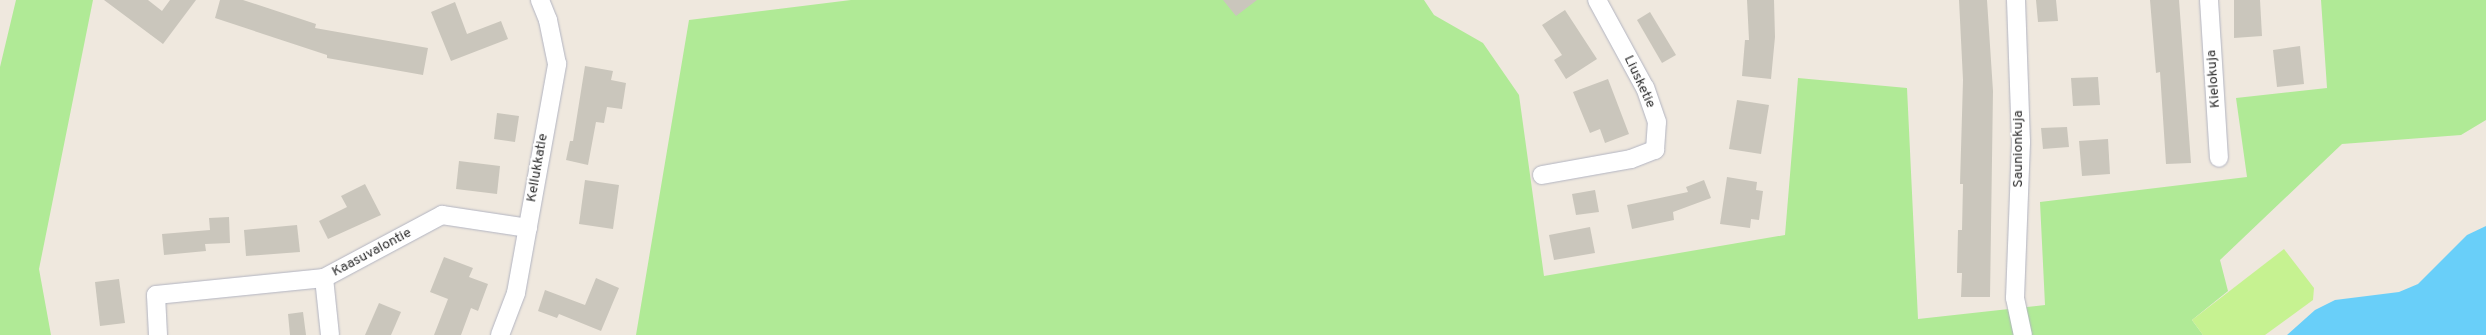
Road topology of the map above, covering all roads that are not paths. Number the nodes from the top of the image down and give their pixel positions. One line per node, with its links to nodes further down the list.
1 (540, 0): 7 (street, Kellukkatie)
2 (1597, 0): 6 (street, Liusketie)
3 (2016, 0): 12 (street, Saunionkuja)
4 (2209, 0): 5 (street, Kielokuja)
5 (2219, 158)
6 (1542, 175)
7 (528, 228): 8 (street, Kaasuvalontie); 11 (street, Kellukkatie)
8 (324, 278): 9 (street, Kaasuvalontie); 10 (street)
9 (158, 335)
10 (330, 335)
11 (500, 335)
12 (2023, 335)

